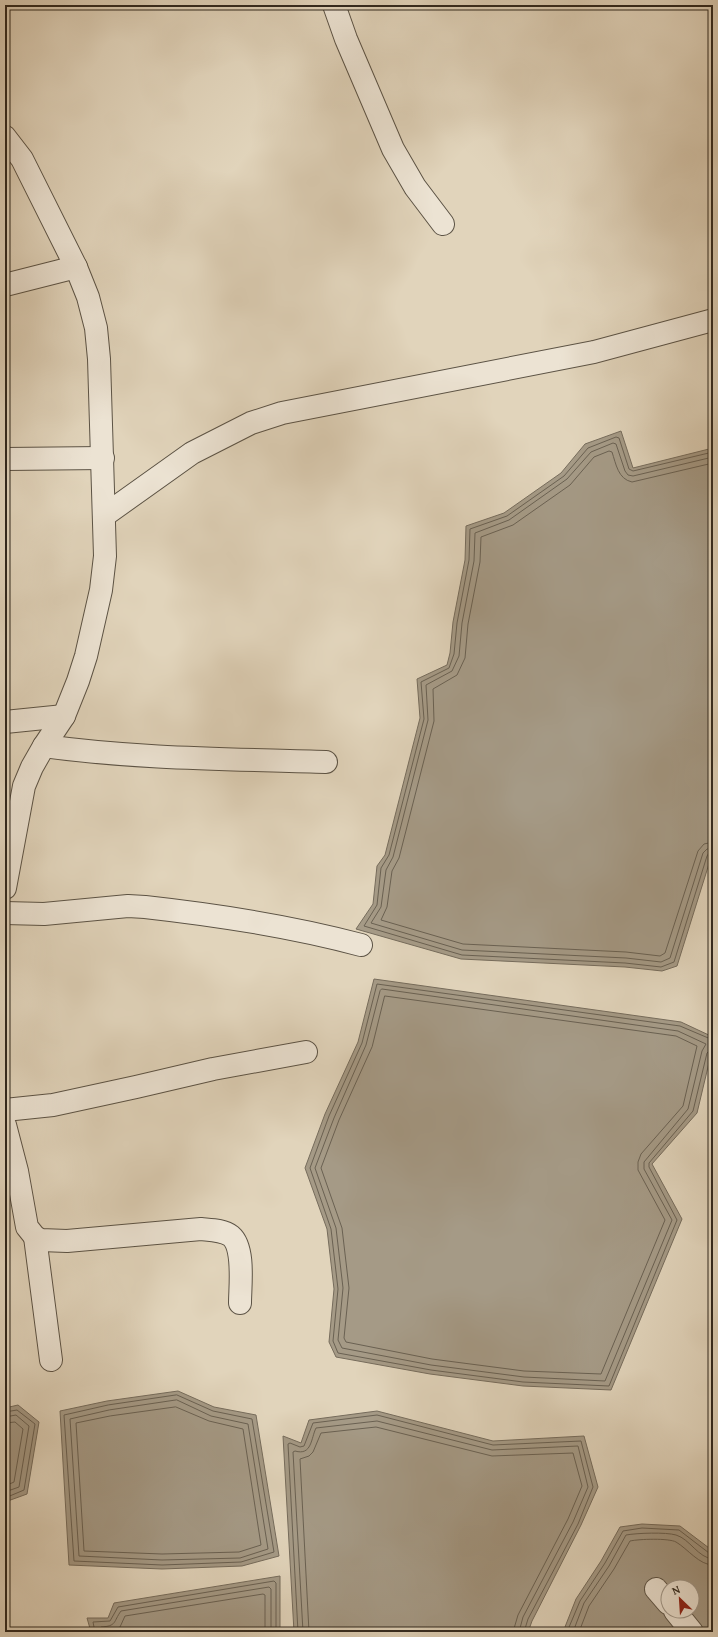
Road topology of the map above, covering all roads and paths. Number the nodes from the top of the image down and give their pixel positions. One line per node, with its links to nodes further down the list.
1 (334, 5): 3 (street)
2 (5, 137): 4 (street)
3 (443, 224)
4 (76, 267): 5 (street); 7 (street)
5 (5, 285)
6 (713, 320): 9 (street)
7 (103, 458): 8 (street); 9 (street)
8 (5, 459)
9 (105, 515): 10 (street)
10 (64, 716): 11 (street); 12 (street)
11 (5, 722)
12 (44, 746): 13 (street); 14 (street)
13 (326, 762)
14 (5, 888)
15 (5, 913): 16 (street)
16 (361, 945)
17 (306, 1052): 18 (street)
18 (5, 1110)
19 (5, 1125): 20 (street)
20 (35, 1237): 21 (street); 22 (street)
21 (240, 1303)
22 (51, 1360)
23 (681, 1619): 24 (street)
24 (692, 1632)

